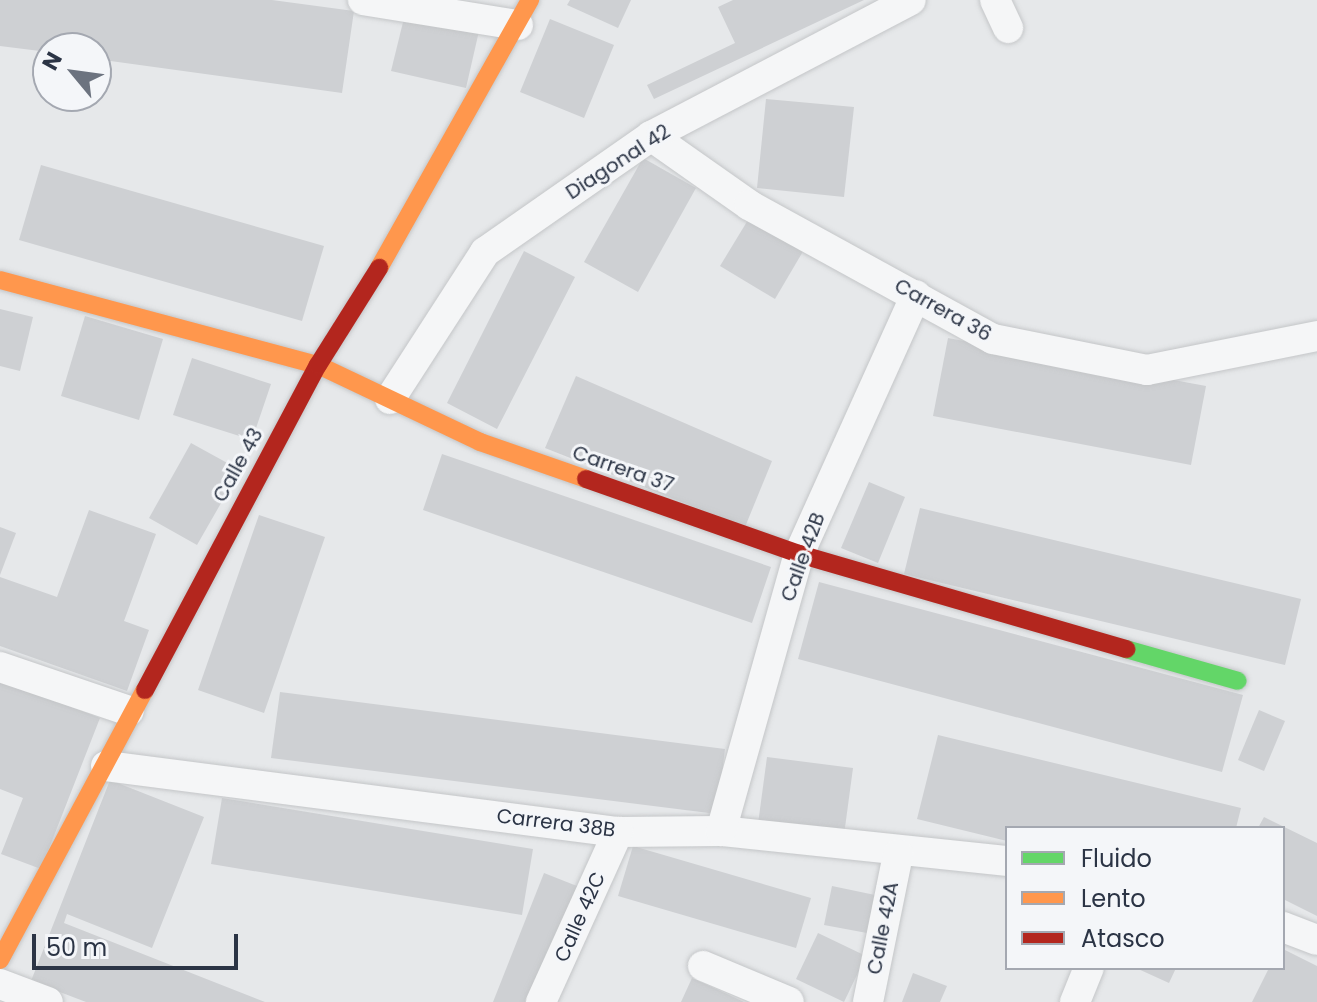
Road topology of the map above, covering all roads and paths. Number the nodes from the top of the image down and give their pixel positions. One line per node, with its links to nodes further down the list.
1 (363, 0): 4 (street)
2 (911, 0): 6 (street, Diagonal 42)
3 (995, 0): 5 (street)
4 (524, 13): 10 (street, Calle 43)
5 (1008, 28)
6 (651, 136): 8 (street, Carrera 36); 11 (street, Diagonal 42)
7 (0, 280): 10 (street, Carrera 37)
8 (916, 295): 9 (street, Carrera 36); 12 (street, Calle 42B)
9 (1317, 336)
10 (318, 365): 11 (street, Carrera 37); 15 (street, Calle 43)
11 (390, 399): 12 (street, Carrera 37)
12 (799, 554): 14 (street, Carrera 37); 17 (street, Calle 42B)
13 (0, 667): 15 (street)
14 (1238, 681)
15 (129, 711): 16 (street, Calle 43)
16 (106, 766): 18 (street, Carrera 38B); 23 (street, Calle 43)
17 (721, 831): 18 (street, Carrera 38B); 19 (street, Carrera 38B)
18 (618, 832): 28 (street, Calle 42C)
19 (898, 854): 20 (street, Carrera 38B); 30 (street, Calle 42A)
20 (1005, 861)
21 (1285, 928): 22 (street)
22 (1317, 940)
23 (0, 960)
24 (703, 966): 29 (street)
25 (1088, 970): 31 (street)
26 (0, 984): 27 (street)
27 (48, 1002)
28 (541, 1002)
29 (789, 1002)
30 (868, 1002)
31 (1075, 1002)

